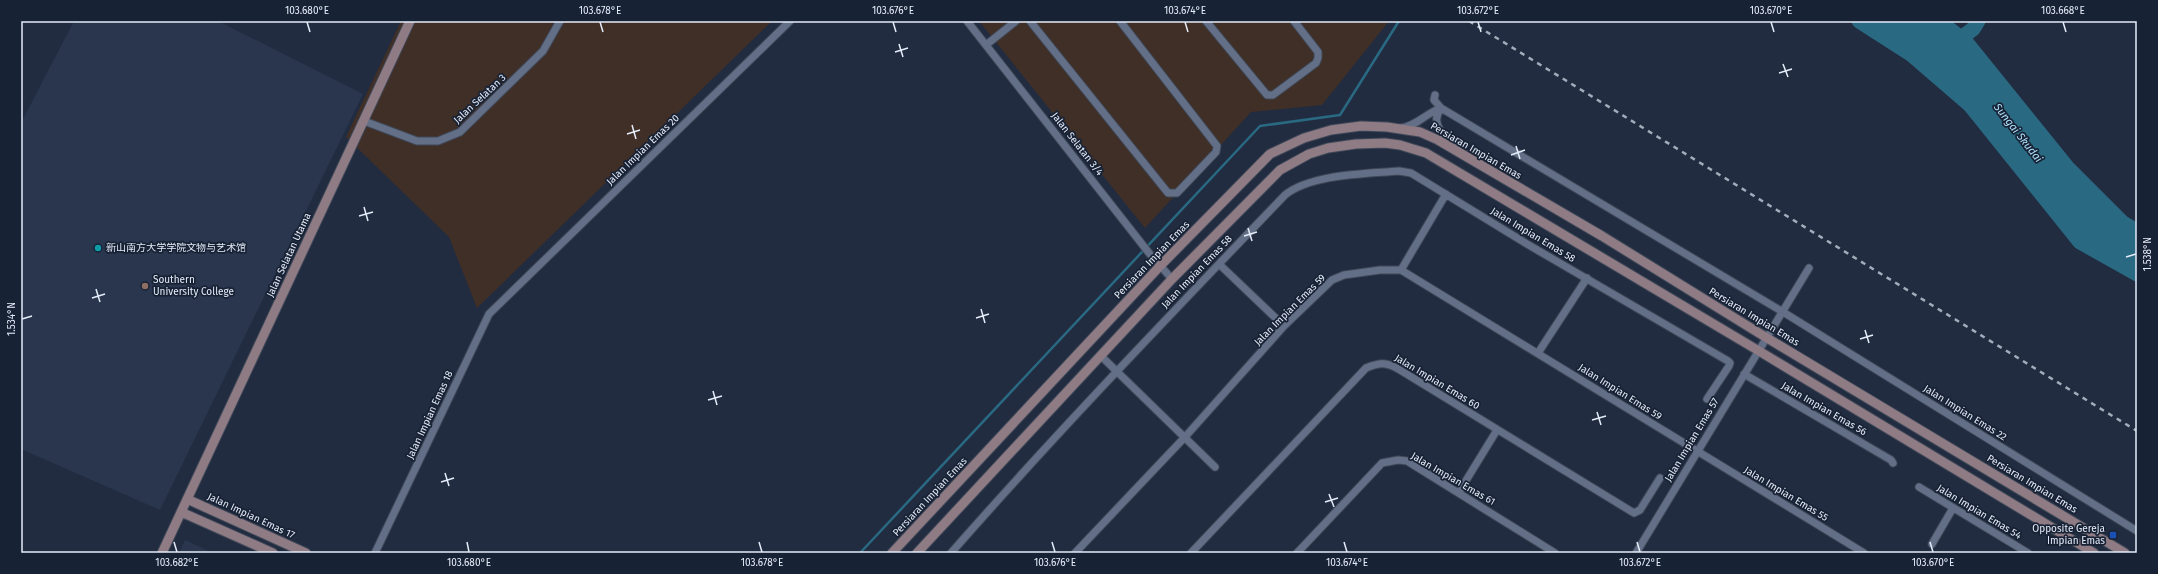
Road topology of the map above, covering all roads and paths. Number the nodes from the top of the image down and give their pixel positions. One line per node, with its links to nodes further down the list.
1 (410, 21): 13 (main road, Jalan Selatan Utama)
2 (560, 21): 13 (street, Jalan Selatan 3)
3 (790, 21): 23 (street, Jalan Impian Emas 20)
4 (967, 21): 10 (street, Jalan Selatan 3/4)
5 (1016, 21): 10 (street)
6 (1030, 21): 7 (street)
7 (1120, 21)
8 (1206, 21): 9 (street)
9 (1294, 21)
10 (986, 45): 18 (street, Jalan Selatan 3/4)
11 (1435, 95): 12 (street)
12 (1441, 108): 14 (street); 15 (street); 24 (street, Jalan Impian Emas 22)
13 (364, 121): 41 (main road, Jalan Selatan Utama)
14 (1397, 128): 15 (main road, Persiaran Impian Emas); 18 (main road, Persiaran Impian Emas)
15 (1465, 157): 26 (main road, Persiaran Impian Emas)
16 (1446, 194): 17 (street, Jalan Impian Emas 58); 20 (street); 21 (street, Jalan Impian Emas 58)
17 (1219, 264): 25 (street); 30 (street, Jalan Impian Emas 58)
18 (1160, 266): 22 (street, Jalan Selatan 3/4); 50 (main road, Persiaran Impian Emas)
19 (1809, 268): 24 (street, Jalan Impian Emas 57)
20 (1401, 270): 25 (street, Jalan Impian Emas 59); 28 (street, Jalan Impian Emas 59)
21 (1587, 278): 28 (street); 32 (street, Jalan Impian Emas 58)
22 (1172, 279): 27 (main road); 29 (main road)
23 (511, 293): 49 (street, Jalan Impian Emas 18)
24 (1783, 312): 26 (street, Jalan Impian Emas 57); 44 (street, Jalan Impian Emas 22)
25 (1284, 326): 34 (street, Jalan Impian Emas 59)
26 (1767, 338): 27 (street, Jalan Impian Emas 57); 61 (main road, Persiaran Impian Emas)
27 (1759, 350): 31 (street, Jalan Impian Emas 57); 60 (main road)
28 (1538, 353): 35 (street, Jalan Impian Emas 59)
29 (1101, 356): 30 (street); 51 (main road)
30 (1116, 372): 34 (street); 52 (street, Jalan Impian Emas 58)
31 (1744, 374): 35 (street, Jalan Impian Emas 57); 36 (street, Jalan Impian Emas 56)
32 (1707, 399)
33 (1497, 430): 38 (street, Jalan Impian Emas 60); 40 (street); 54 (street, Jalan Impian Emas 60)
34 (1185, 437): 37 (street); 53 (street, Jalan Impian Emas 59)
35 (1697, 452): 57 (street, Jalan Impian Emas 57); 58 (street, Jalan Impian Emas 55)
36 (1893, 463)
37 (1216, 467)
38 (1660, 478)
39 (1919, 487): 42 (street, Jalan Impian Emas 54)
40 (1459, 492): 55 (street, Jalan Impian Emas 61); 56 (street, Jalan Impian Emas 61)
41 (187, 499): 43 (main road, Jalan Selatan Utama); 48 (main road, Jalan Impian Emas 17)
42 (1953, 508): 45 (street); 59 (street, Jalan Impian Emas 54)
43 (181, 512): 46 (main road, Jalan Selatan Utama); 47 (main road)
44 (2137, 532)
45 (1932, 544)
46 (162, 553)
47 (273, 553)
48 (306, 553)
49 (376, 553)
50 (892, 553)
51 (917, 553)
52 (951, 553)
53 (1074, 553)
54 (1192, 553)
55 (1297, 553)
56 (1554, 553)
57 (1636, 553)
58 (1864, 553)
59 (2028, 553)
60 (2094, 553)
61 (2125, 553)

